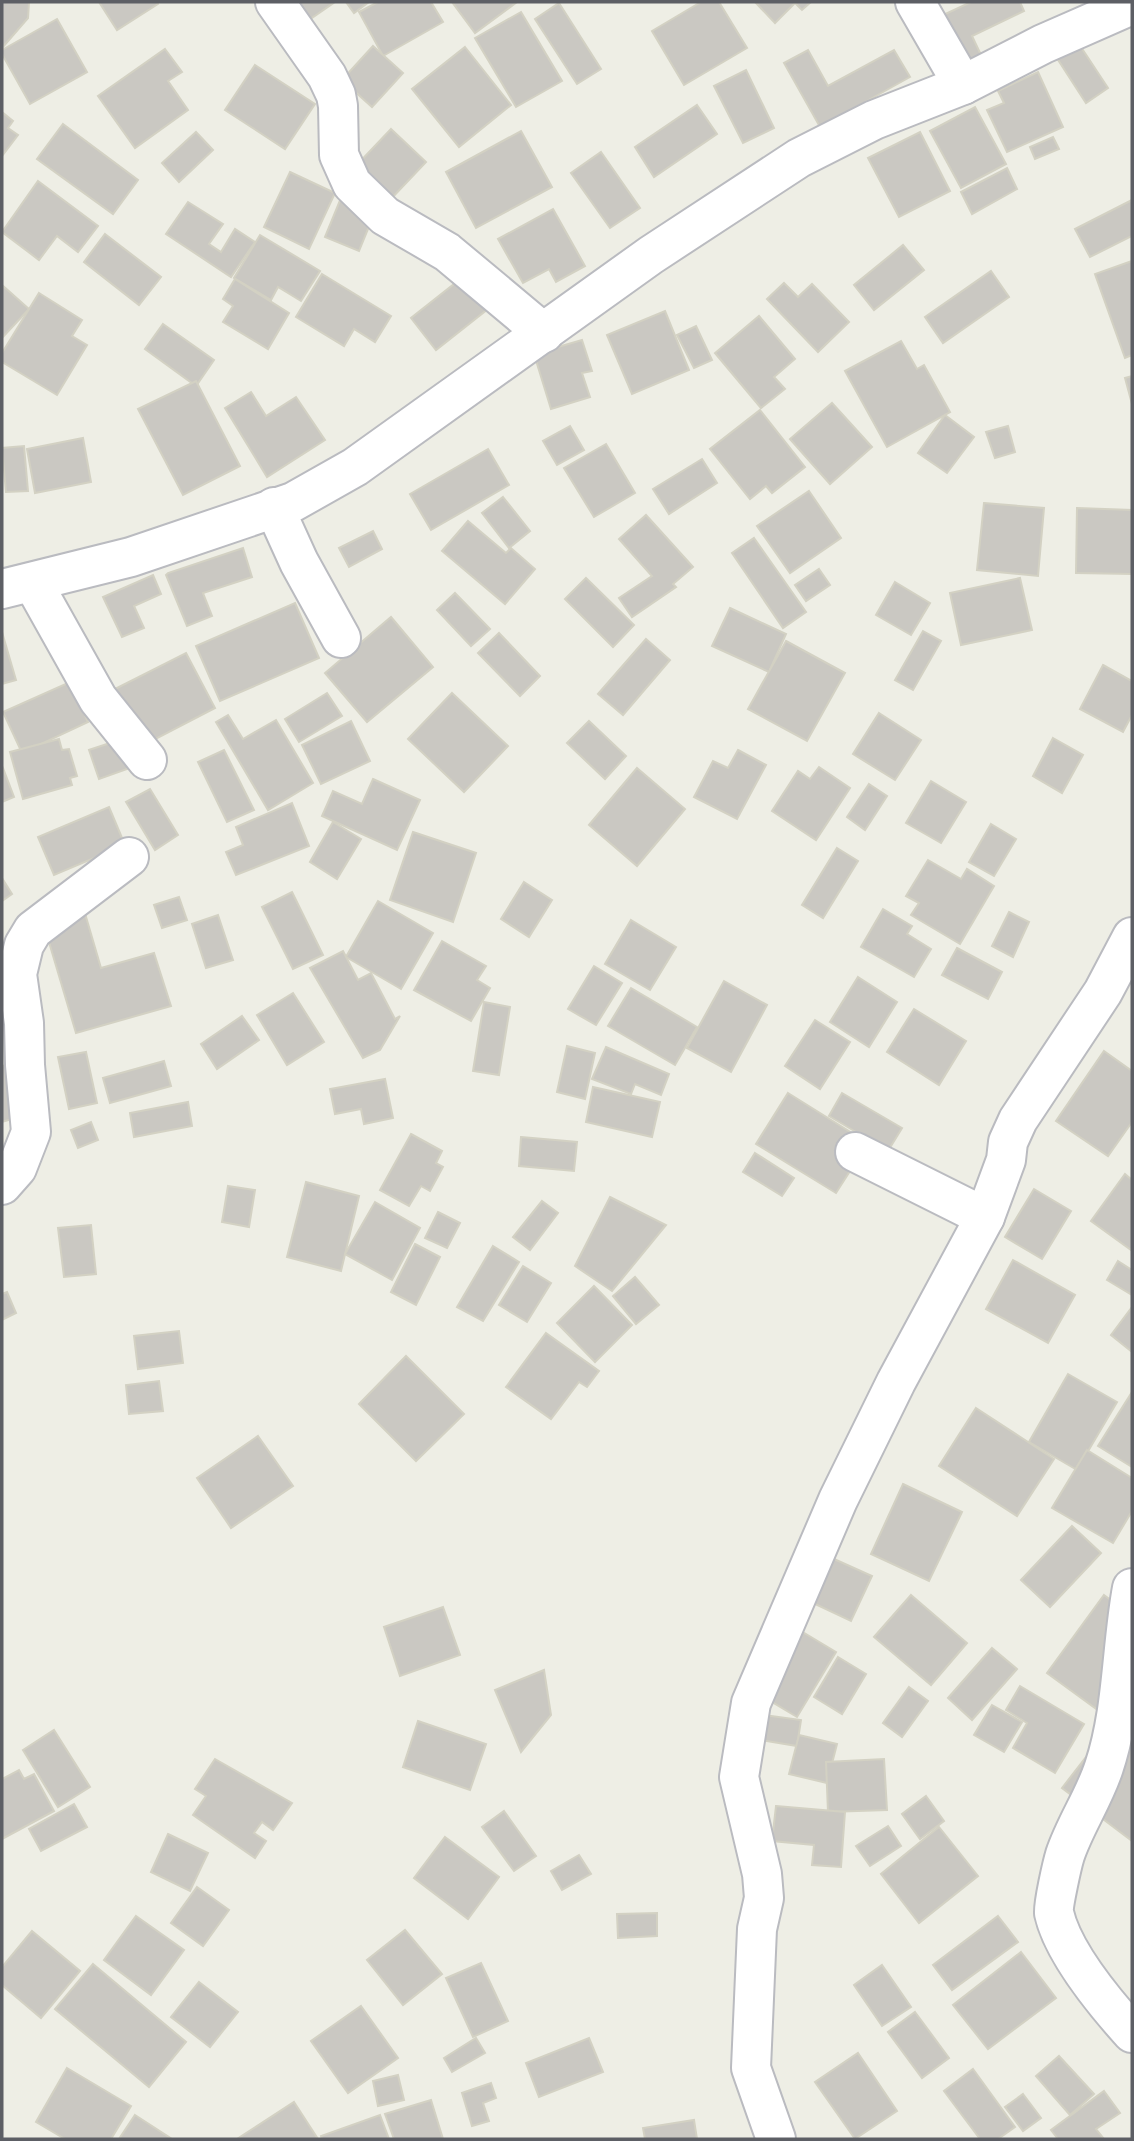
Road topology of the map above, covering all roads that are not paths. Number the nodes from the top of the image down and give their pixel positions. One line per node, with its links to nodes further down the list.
1 (275, 2): 5 (street)
2 (915, 2): 4 (street)
3 (1132, 5): 4 (street)
4 (963, 85): 5 (street)
5 (544, 332): 6 (street)
6 (274, 507): 7 (street); 8 (street)
7 (17, 586): 9 (street)
8 (341, 638)
9 (147, 760)
10 (129, 857): 13 (street)
11 (1132, 937): 14 (street)
12 (855, 1152): 14 (street)
13 (2, 1185)
14 (985, 1217): 17 (street)
15 (1132, 1588): 16 (street)
16 (1132, 2033)
17 (776, 2139)

